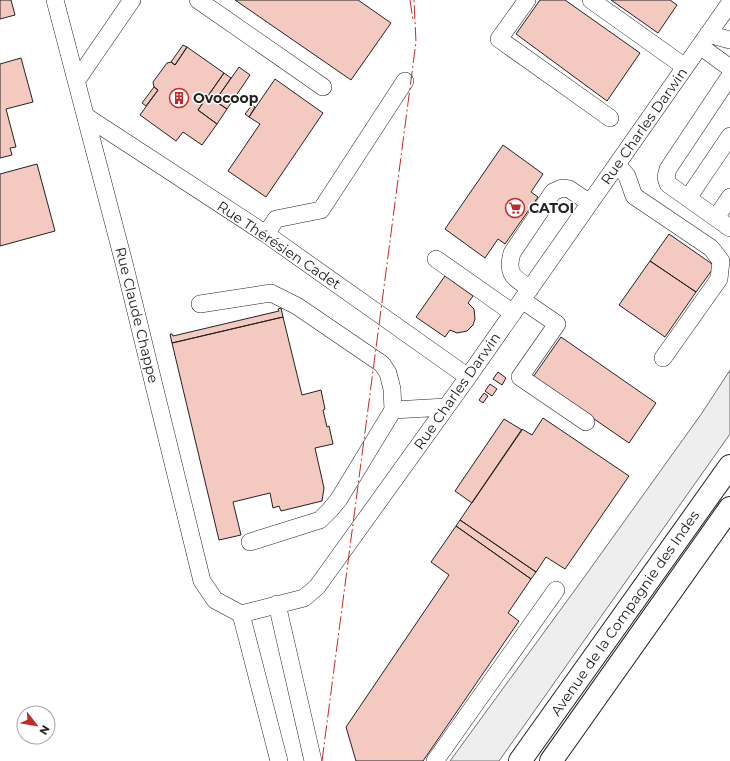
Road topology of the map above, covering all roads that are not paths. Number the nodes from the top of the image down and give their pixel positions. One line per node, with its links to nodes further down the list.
1 (55, 0): 12 (street, Rue Claude Chappe)
2 (132, 0): 12 (street)
3 (198, 0): 14 (street)
4 (527, 0): 16 (street)
5 (591, 0): 9 (street)
6 (730, 3): 7 (street, Rue Charles Darwin)
7 (704, 40): 8 (street); 9 (street, Rue Charles Darwin); 10 (street)
8 (730, 40)
9 (685, 67): 18 (street, Rue Charles Darwin)
10 (730, 68)
11 (730, 76): 20 (street)
12 (77, 80): 15 (street, Rue Claude Chappe)
13 (405, 81): 24 (street)
14 (323, 87)
15 (87, 118): 24 (street, Rue Thérésien Cadet); 39 (street, Rue Claude Chappe)
16 (610, 118)
17 (730, 136): 20 (street)
18 (617, 164): 21 (street, Rue Charles Darwin); 28 (street)
19 (730, 197): 22 (street)
20 (688, 198): 22 (street)
21 (590, 203): 26 (street, Rue Charles Darwin); 26 (street)
22 (716, 218): 23 (street)
23 (730, 228)
24 (266, 234): 29 (street, Rue Thérésien Cadet)
25 (436, 259): 26 (street)
26 (522, 301): 29 (street, Rue Charles Darwin); 32 (street)
27 (200, 304): 31 (street)
28 (664, 358)
29 (468, 377): 30 (street, Rue Charles Darwin)
30 (446, 407): 31 (street); 38 (street, Rue Charles Darwin)
31 (392, 410): 36 (street)
32 (586, 422)
33 (730, 466): 43 (main road, Avenue de la Compagnie des Indes)
34 (730, 484): 44 (street, Avenue de la Compagnie des Indes)
35 (730, 508): 45 (main road, Avenue de la Compagnie des Indes)
36 (250, 542)
37 (556, 590): 42 (street)
38 (277, 604): 39 (street, Rue Charles Darwin); 41 (street)
39 (241, 614): 40 (street)
40 (279, 761)
41 (313, 761)
42 (435, 761)
43 (520, 761)
44 (534, 761)
45 (551, 761)

